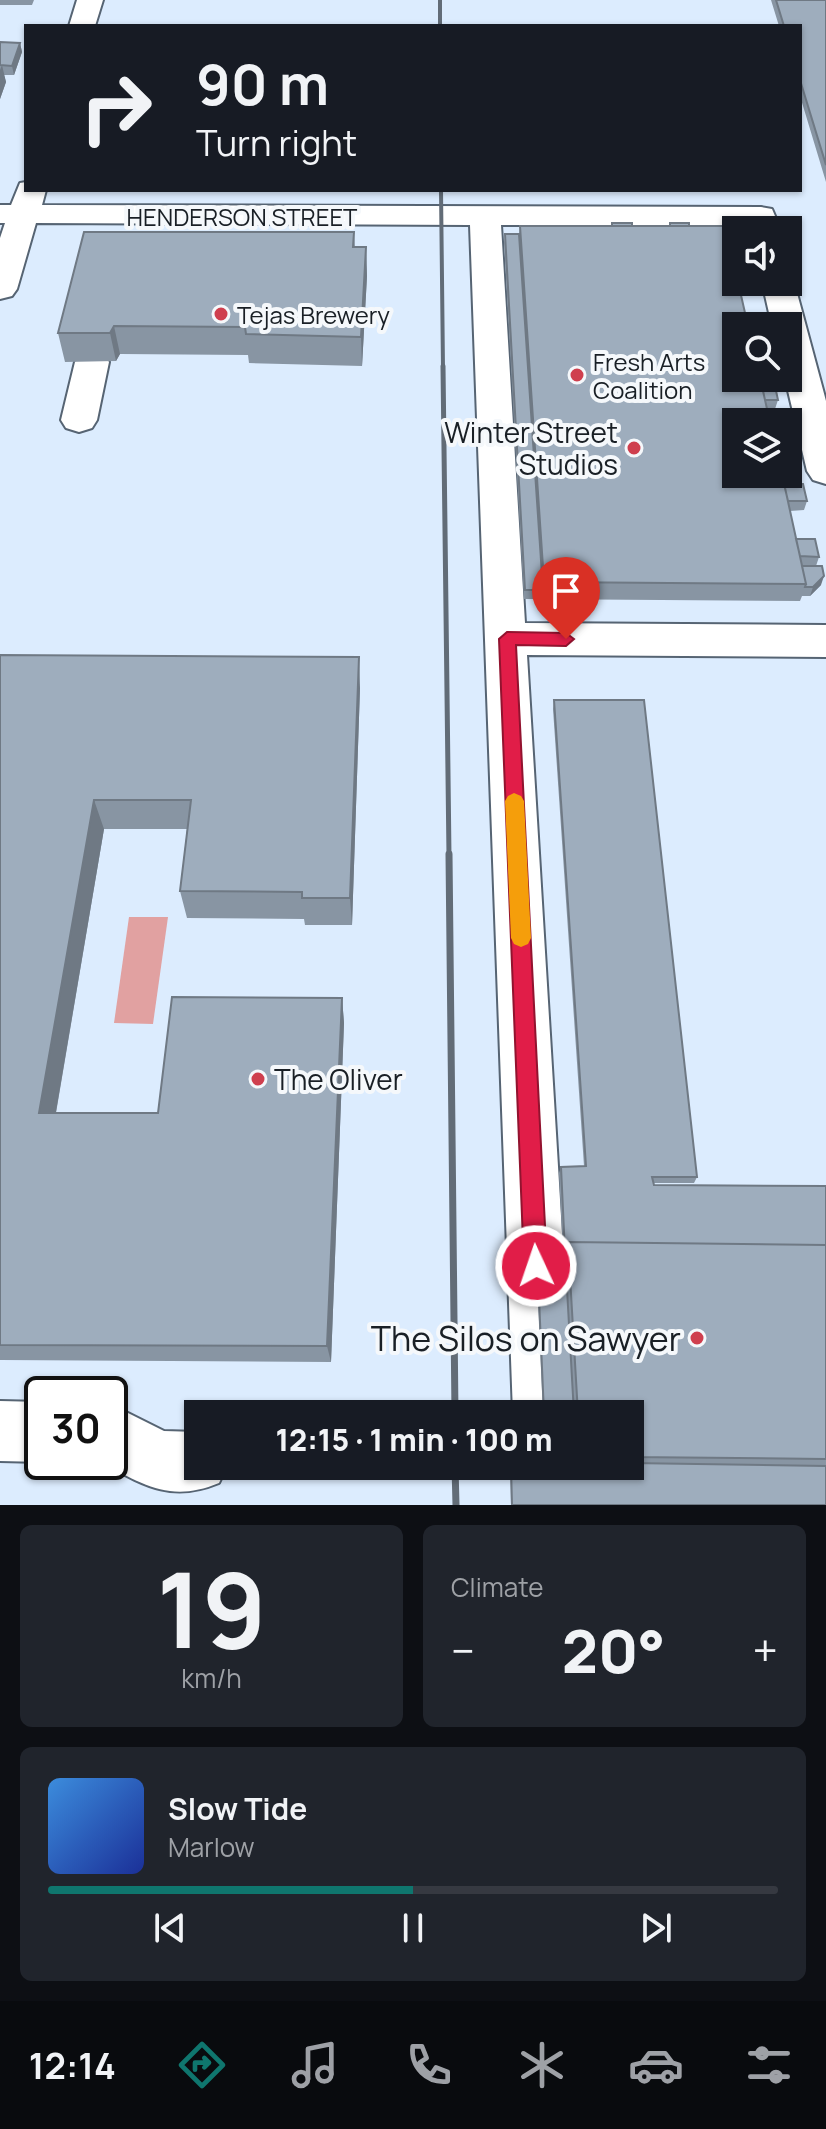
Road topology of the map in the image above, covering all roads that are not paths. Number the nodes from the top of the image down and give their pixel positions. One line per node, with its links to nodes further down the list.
1 (90, 0): 2 (street)
2 (83, 24)
3 (737, 192): 6 (street)
4 (18, 206): 5 (street, HENDERSON STREET); 8 (street)
5 (485, 216): 7 (street, HENDERSON STREET); 13 (street)
6 (757, 216)
7 (722, 222)
8 (0, 289)
9 (782, 296): 12 (street)
10 (92, 362): 11 (street)
11 (79, 420)
12 (826, 471)
13 (507, 639): 14 (street); 15 (street)
14 (826, 641)
15 (542, 1400)
16 (0, 1431): 17 (street)
17 (24, 1432)
18 (128, 1444): 19 (street)
19 (184, 1462)

